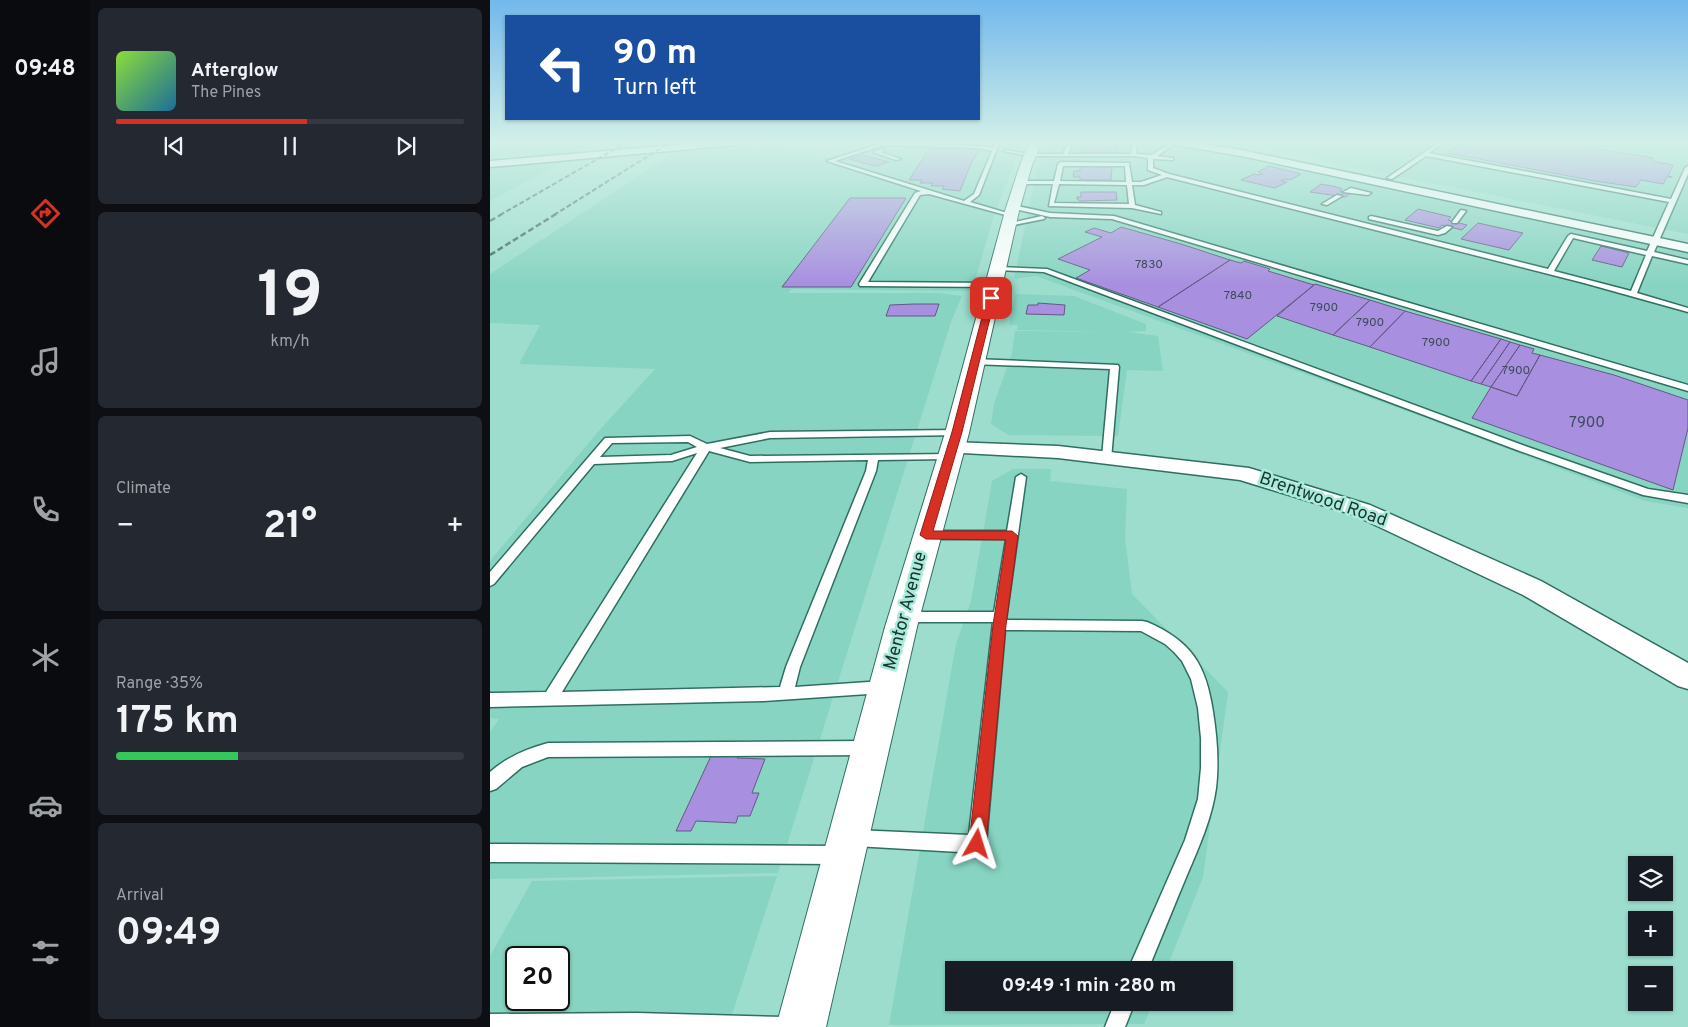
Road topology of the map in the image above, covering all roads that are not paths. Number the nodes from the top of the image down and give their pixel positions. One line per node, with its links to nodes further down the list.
1 (919, 189): 11 (lane)
2 (979, 189): 16 (lane)
3 (1019, 189): 21 (main road, Mentor Avenue)
4 (1055, 189): 18 (lane)
5 (1130, 189): 18 (lane)
6 (1223, 189): 29 (lane)
7 (1419, 189): 24 (street)
8 (1439, 189): 24 (street)
9 (1609, 189): 15 (lane)
10 (1680, 189): 15 (lane)
11 (929, 192): 16 (lane); 30 (lane)
12 (1346, 192): 13 (lane)
13 (1368, 193)
14 (1339, 196): 17 (lane)
15 (1673, 201): 24 (lane)
16 (966, 203): 21 (lane)
17 (1325, 204)
18 (1132, 206): 20 (lane)
19 (1463, 211): 23 (lane)
20 (1158, 214)
21 (1011, 215): 22 (lane); 22 (lane); 30 (main road, Mentor Avenue)
22 (1055, 216): 34 (lane)
23 (1371, 218)
24 (1657, 237): 25 (street); 26 (street); 27 (lane)
25 (1688, 240)
26 (1688, 248)
27 (1651, 254): 28 (lane); 29 (lane); 31 (lane)
28 (1688, 262)
29 (1550, 271): 31 (lane)
30 (996, 277): 33 (main road, Mentor Avenue); 41 (lane)
31 (1633, 295): 32 (lane)
32 (1688, 310)
33 (974, 362): 35 (main road, Mentor Avenue); 38 (lane)
34 (1688, 388)
35 (953, 445): 36 (lane); 37 (lane); 38 (street, Brentwood Road); 42 (main road, Mentor Avenue)
36 (706, 447): 37 (lane); 39 (lane); 39 (lane); 50 (lane)
37 (874, 457): 49 (lane)
38 (1107, 457): 47 (street, Brentwood Road)
39 (591, 460): 44 (lane)
40 (1021, 477): 43 (lane)
41 (1688, 499)
42 (926, 535): 43 (lane); 45 (main road, Mentor Avenue)
43 (1012, 536): 46 (lane)
44 (490, 581)
45 (904, 617): 46 (lane); 48 (main road, Mentor Avenue)
46 (1000, 621): 54 (lane); 56 (lane)
47 (1688, 678)
48 (886, 687): 49 (lane); 52 (main road, Mentor Avenue)
49 (786, 693): 50 (lane)
50 (550, 699): 51 (lane)
51 (490, 700)
52 (871, 748): 53 (lane); 54 (main road, Mentor Avenue)
53 (490, 783)
54 (846, 846): 55 (lane); 60 (main road, Mentor Avenue)
55 (490, 854)
56 (1142, 961)
57 (1121, 1011): 61 (lane)
58 (490, 1024): 59 (lane)
59 (784, 1027)
60 (801, 1027)
61 (1115, 1027)

